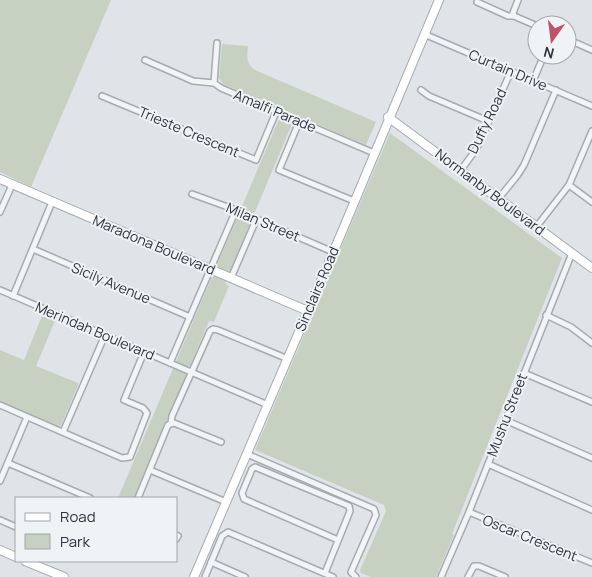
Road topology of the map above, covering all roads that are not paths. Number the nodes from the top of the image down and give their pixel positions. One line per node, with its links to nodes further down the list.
1 (438, 0): 6 (street, Sinclairs Road)
2 (518, 0): 4 (street)
3 (477, 2): 4 (street)
4 (514, 16): 5 (street)
5 (527, 22)
6 (424, 34): 12 (street, Curtain Drive); 20 (street, Sinclairs Road)
7 (218, 43): 14 (street)
8 (577, 43): 9 (street)
9 (592, 50)
10 (145, 60): 14 (street, Amalfi Parade)
11 (540, 65): 13 (street)
12 (511, 71): 13 (street, Curtain Drive); 21 (street, Duffy Road)
13 (534, 81): 16 (street, Curtain Drive)
14 (214, 83): 19 (street, Amalfi Parade)
15 (420, 90): 21 (street)
16 (556, 90): 18 (street, Curtain Drive); 30 (street)
17 (102, 96): 19 (street, Trieste Crescent)
18 (592, 106)
19 (276, 112): 22 (street, Amalfi Parade)
20 (388, 117): 24 (street, Sinclairs Road); 25 (street, Normanby Boulevard)
21 (488, 121): 25 (street, Duffy Road)
22 (299, 122): 24 (street, Amalfi Parade); 31 (street)
23 (592, 131): 28 (street)
24 (374, 153): 31 (street, Sinclairs Road)
25 (461, 170): 30 (street, Normanby Boulevard)
26 (0, 180): 27 (street, Maradona Boulevard)
27 (12, 185): 32 (street, Maradona Boulevard); 35 (street)
28 (569, 185): 33 (street); 37 (street)
29 (192, 194): 34 (street, Milan Street)
30 (499, 198): 37 (street, Normanby Boulevard)
31 (354, 201): 39 (street, Sinclairs Road)
32 (52, 202): 38 (street); 42 (street, Maradona Boulevard)
33 (592, 202)
34 (236, 210): 36 (street, Milan Street); 42 (street)
35 (0, 212)
36 (256, 220): 39 (street, Milan Street); 43 (street)
37 (537, 226): 40 (street, Normanby Boulevard)
38 (33, 249): 45 (street); 48 (street, Sicily Avenue)
39 (333, 252): 46 (street, Sinclairs Road)
40 (572, 253): 41 (street, Normanby Boulevard); 47 (street, Mushu Street)
41 (592, 268)
42 (210, 269): 43 (street, Maradona Boulevard); 48 (street)
43 (231, 278): 46 (street, Maradona Boulevard)
44 (0, 290): 45 (street, Merindah Boulevard)
45 (13, 296): 49 (street, Merindah Boulevard)
46 (308, 311): 52 (street, Sinclairs Road)
47 (546, 315): 50 (street); 55 (street, Mushu Street)
48 (190, 317): 53 (street)
49 (105, 335): 51 (street, Merindah Boulevard); 62 (street)
50 (592, 343)
51 (144, 352): 53 (street, Merindah Boulevard); 62 (street)
52 (288, 359): 54 (street); 57 (street, Sinclairs Road)
53 (170, 363): 54 (street, Merindah Boulevard)
54 (191, 372): 57 (street, Merindah Boulevard); 61 (street)
55 (524, 373): 56 (street); 60 (street, Mushu Street)
56 (592, 402)
57 (268, 405): 64 (street, Sinclairs Road)
58 (0, 406): 59 (street)
59 (27, 417): 62 (street); 66 (street)
60 (505, 420): 65 (street); 67 (street, Mushu Street)
61 (170, 423): 63 (street); 68 (street)
62 (63, 432)
63 (221, 442)
64 (247, 454): 72 (street, Sinclairs Road); 89 (street)
65 (592, 458)
66 (8, 463): 69 (street); 70 (street)
67 (488, 464): 73 (street); 74 (street, Mushu Street)
68 (150, 470): 71 (street); 72 (street)
69 (0, 481)
70 (88, 497)
71 (138, 497)
72 (226, 502): 85 (street, Sinclairs Road)
73 (592, 510)
74 (469, 512): 82 (street, Oscar Crescent); 90 (street, Mushu Street)
75 (0, 520): 76 (street)
76 (15, 527)
77 (338, 540): 77 (street); 83 (street)
78 (0, 550): 79 (street)
79 (15, 557)
80 (27, 562): 84 (street)
81 (211, 562): 83 (street); 86 (street); 87 (street)
82 (592, 563)
83 (325, 573): 88 (street)
84 (64, 577)
85 (194, 577)
86 (205, 577)
87 (245, 577)
88 (333, 577)
89 (356, 577)
90 (442, 577)
91 (468, 577): 92 (street)
92 (505, 577)

